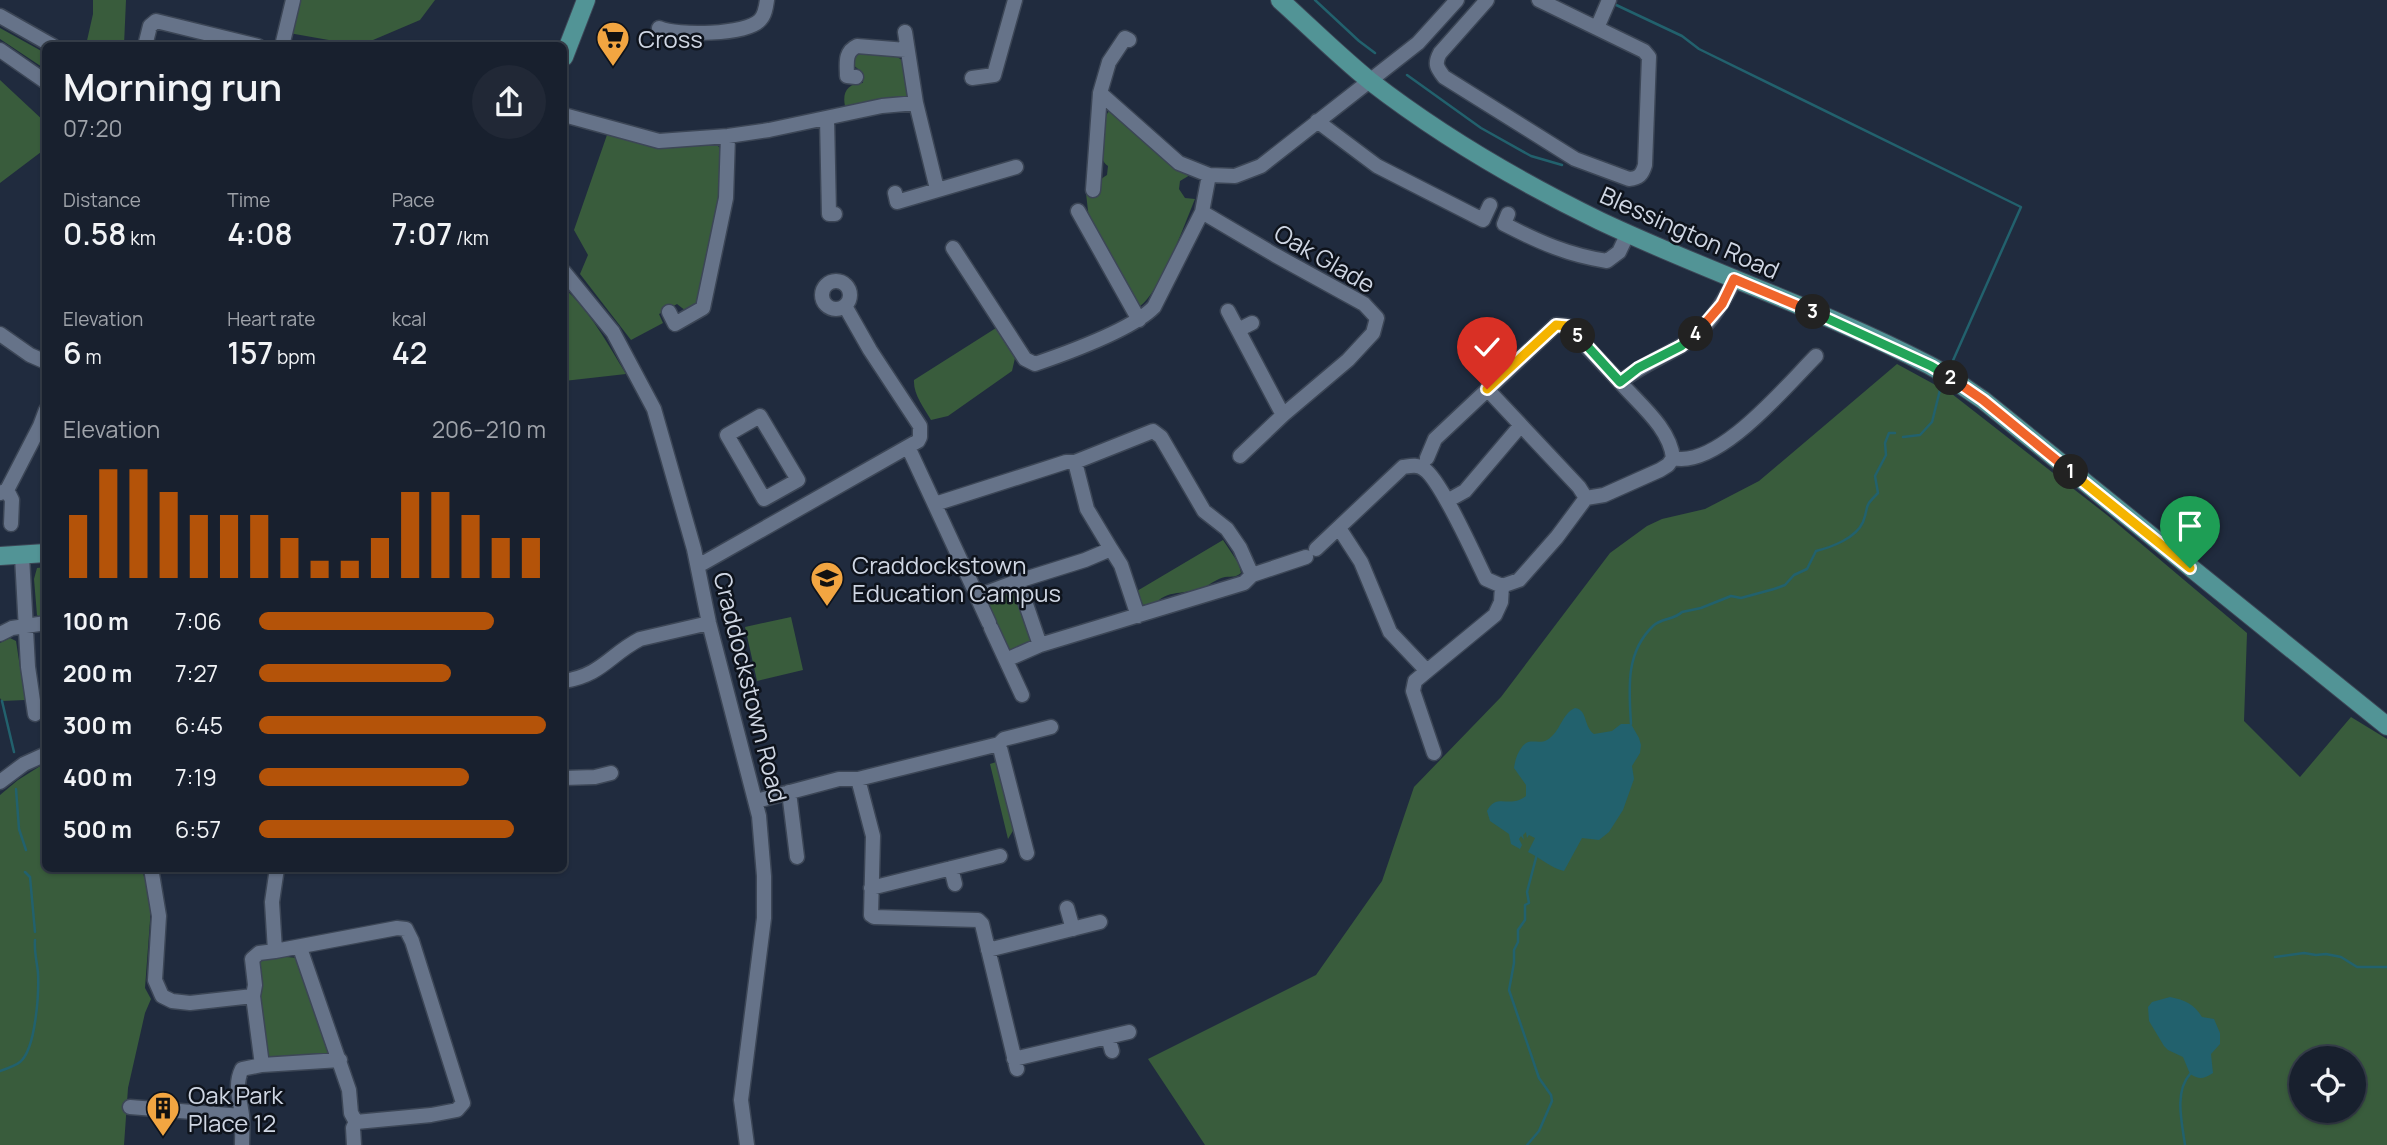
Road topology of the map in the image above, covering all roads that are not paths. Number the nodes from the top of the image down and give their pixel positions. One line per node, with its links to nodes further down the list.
1 (293, 0): 18 (street)
2 (586, 0): 19 (main road)
3 (767, 0): 11 (street)
4 (1015, 0): 23 (street)
5 (1280, 0): 25 (main road, Blessington Road)
6 (1457, 0): 25 (street)
7 (1487, 0): 12 (street)
8 (1539, 0): 12 (street)
9 (1607, 5): 12 (street)
10 (0, 16): 15 (street)
11 (659, 28)
12 (1597, 28)
13 (905, 32): 21 (street)
14 (1129, 40): 26 (street)
15 (46, 42)
16 (146, 42): 17 (street)
17 (242, 42)
18 (283, 42)
19 (567, 49)
20 (0, 50): 24 (street)
21 (906, 50): 22 (street); 27 (street)
22 (856, 77)
23 (972, 78)
24 (42, 79)
25 (1369, 80): 30 (street); 42 (main road, Blessington Road)
26 (1100, 93): 33 (street); 35 (street)
27 (916, 103): 29 (street); 34 (street)
28 (567, 116): 31 (street)
29 (827, 118): 31 (street); 40 (street)
30 (1317, 121): 33 (street); 37 (street)
31 (728, 136): 48 (street)
32 (1016, 167): 34 (street)
33 (1209, 175): 39 (street)
34 (937, 189): 36 (street)
35 (1093, 190)
36 (895, 193)
37 (1490, 205)
38 (1078, 211): 49 (street)
39 (1202, 212): 49 (street); 57 (street, Oak Glade)
40 (835, 214)
41 (1508, 214): 42 (street)
42 (1628, 233): 45 (main road, Blessington Road)
43 (953, 248): 49 (street)
44 (567, 276): 77 (street, Craddockstown Road)
45 (1734, 279): 55 (street); 93 (main road, Blessington Road)
46 (845, 306): 60 (street)
47 (1228, 311): 51 (street)
48 (669, 312)
49 (1139, 320)
50 (1252, 323): 51 (street)
51 (1238, 330): 57 (street)
52 (0, 334): 54 (street)
53 (1816, 356): 63 (street)
54 (42, 360)
55 (1620, 382): 56 (street); 63 (street)
56 (1487, 389): 59 (street); 62 (street)
57 (1283, 415): 61 (street, Oak Glade)
58 (42, 421): 66 (street)
59 (1521, 425): 67 (street); 68 (street)
60 (909, 449): 69 (street); 70 (street)
61 (1240, 456)
62 (1427, 458)
63 (1672, 458): 67 (street)
64 (1075, 463): 69 (street); 73 (street); 78 (street)
65 (780, 490): 65 (street); 70 (street)
66 (4, 491): 71 (street)
67 (1586, 498): 80 (street)
68 (1447, 501): 72 (street); 80 (street)
69 (935, 504): 81 (street)
70 (794, 513): 77 (street)
71 (11, 524)
72 (1339, 528): 78 (street); 89 (street)
73 (1111, 549): 79 (street); 82 (street)
74 (42, 554): 76 (main road)
75 (0, 556): 76 (main road)
76 (22, 556): 85 (street)
77 (698, 566): 83 (street, Craddockstown Road)
78 (1252, 575): 82 (street)
79 (1018, 581): 81 (street); 87 (street)
80 (1502, 586): 89 (street)
81 (979, 592): 88 (street)
82 (1138, 616): 87 (street)
83 (709, 623): 90 (street); 103 (street, Craddockstown Road)
84 (42, 624): 85 (street)
85 (27, 626): 86 (street); 92 (street)
86 (0, 634)
87 (1040, 645): 88 (street)
88 (1006, 660): 91 (street)
89 (1427, 671): 96 (street)
90 (567, 680)
91 (1022, 695)
92 (35, 714)
93 (2387, 726)
94 (1051, 727): 95 (street)
95 (999, 744): 100 (street); 104 (street)
96 (1434, 753)
97 (42, 756): 101 (street)
98 (611, 773): 99 (street)
99 (567, 778)
100 (858, 779): 102 (street); 111 (street)
101 (0, 782)
102 (789, 792): 103 (street); 106 (street)
103 (756, 801): 127 (street, Craddockstown Road)
104 (1027, 853)
105 (1000, 856): 107 (street)
106 (797, 857)
107 (951, 868): 110 (street); 111 (street)
108 (152, 872): 118 (street)
109 (276, 872): 117 (street)
110 (955, 884)
111 (871, 888): 116 (street)
112 (1067, 908): 114 (street)
113 (1100, 922): 114 (street)
114 (1073, 929): 116 (street)
115 (300, 948): 117 (street); 120 (street); 124 (street)
116 (988, 950): 119 (street)
117 (275, 951): 118 (street)
118 (253, 996): 121 (street)
119 (1129, 1032)
120 (340, 1060): 121 (street); 124 (street)
121 (255, 1066): 123 (street)
122 (130, 1107): 123 (street)
123 (242, 1116): 125 (street)
124 (356, 1122): 126 (street)
125 (242, 1145)
126 (354, 1145)
127 (747, 1145)

